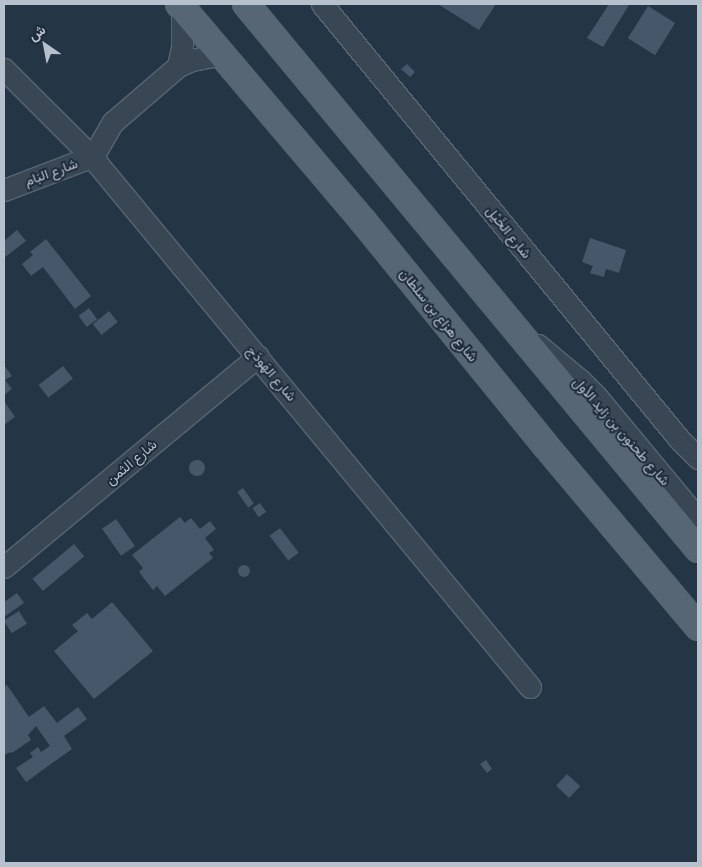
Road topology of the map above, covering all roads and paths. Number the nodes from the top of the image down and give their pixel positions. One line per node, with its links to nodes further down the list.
1 (246, 4): 9 (main road)
2 (322, 4): 11 (street, شارع الخَيْل)
3 (180, 6): 4 (main road, شارع هزاع بن سلطان); 5 (street)
4 (222, 54): 5 (street, شارع البَام); 15 (main road, شارع هزاع بن سلطان)
5 (178, 66): 7 (street, شارع البَام)
6 (4, 69): 7 (street, شارع الهَودَج)
7 (91, 156): 8 (street, شارع البَام); 10 (street, شارع الهَودَج)
8 (4, 190)
9 (516, 331): 12 (street, شارع طحنون بن زايد الأول); 13 (main road)
10 (258, 356): 14 (street, شارع الثمن); 16 (street, شارع الهَودَج)
11 (698, 458)
12 (698, 519)
13 (698, 549)
14 (4, 568)
15 (698, 627)
16 (530, 687)

